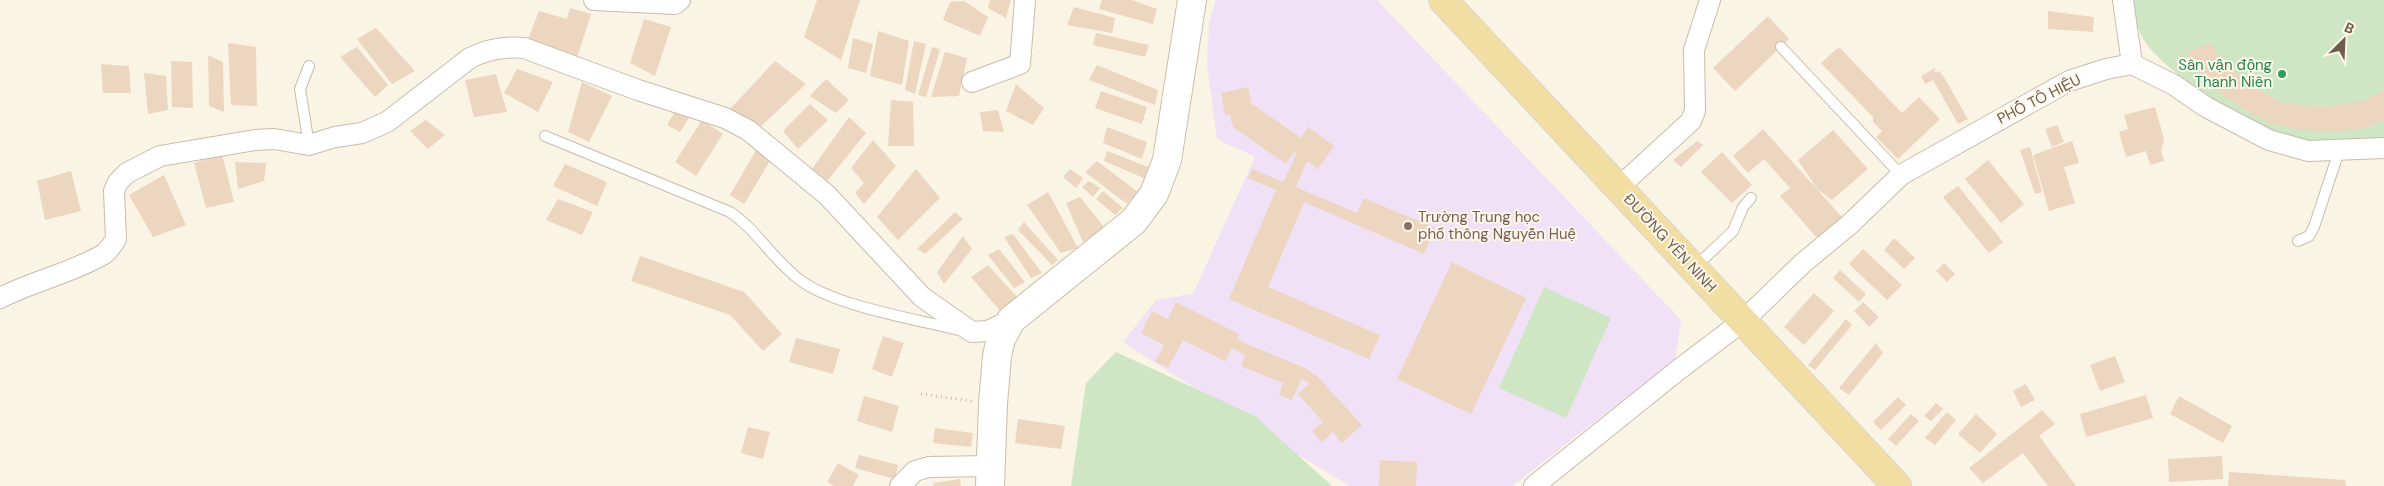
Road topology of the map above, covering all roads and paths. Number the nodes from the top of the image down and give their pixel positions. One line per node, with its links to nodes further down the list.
1 (594, 0): 2 (street)
2 (680, 0)
3 (1025, 0): 11 (street)
4 (1192, 0): 22 (street)
5 (1443, 0): 17 (main road, ĐƯỜNG YÊN NINH)
6 (1710, 0): 17 (street)
7 (2123, 0): 9 (street)
8 (1781, 47): 16 (lane)
9 (2132, 64): 15 (street); 16 (street, PHỐ TÔ HIỆU)
10 (309, 66): 13 (lane)
11 (972, 82)
12 (545, 136): 24 (lane)
13 (309, 145): 21 (street); 24 (street)
14 (2384, 148): 15 (street)
15 (2339, 151): 19 (lane)
16 (1901, 175): 23 (street, PHỐ TÔ HIỆU)
17 (1618, 188): 20 (main road, ĐƯỜNG YÊN NINH)
18 (1751, 198): 20 (lane)
19 (2298, 241)
20 (1693, 268): 23 (main road, ĐƯỜNG YÊN NINH)
21 (0, 298)
22 (1010, 320): 24 (street); 26 (street)
23 (1743, 322): 29 (street, PHỐ TÔ HIỆU); 30 (main road, ĐƯỜNG YÊN NINH)
24 (972, 332)
25 (920, 394): 26 (path)
26 (993, 404): 27 (street)
27 (990, 476): 28 (street)
28 (900, 486)
29 (1534, 486)
30 (1897, 486)

